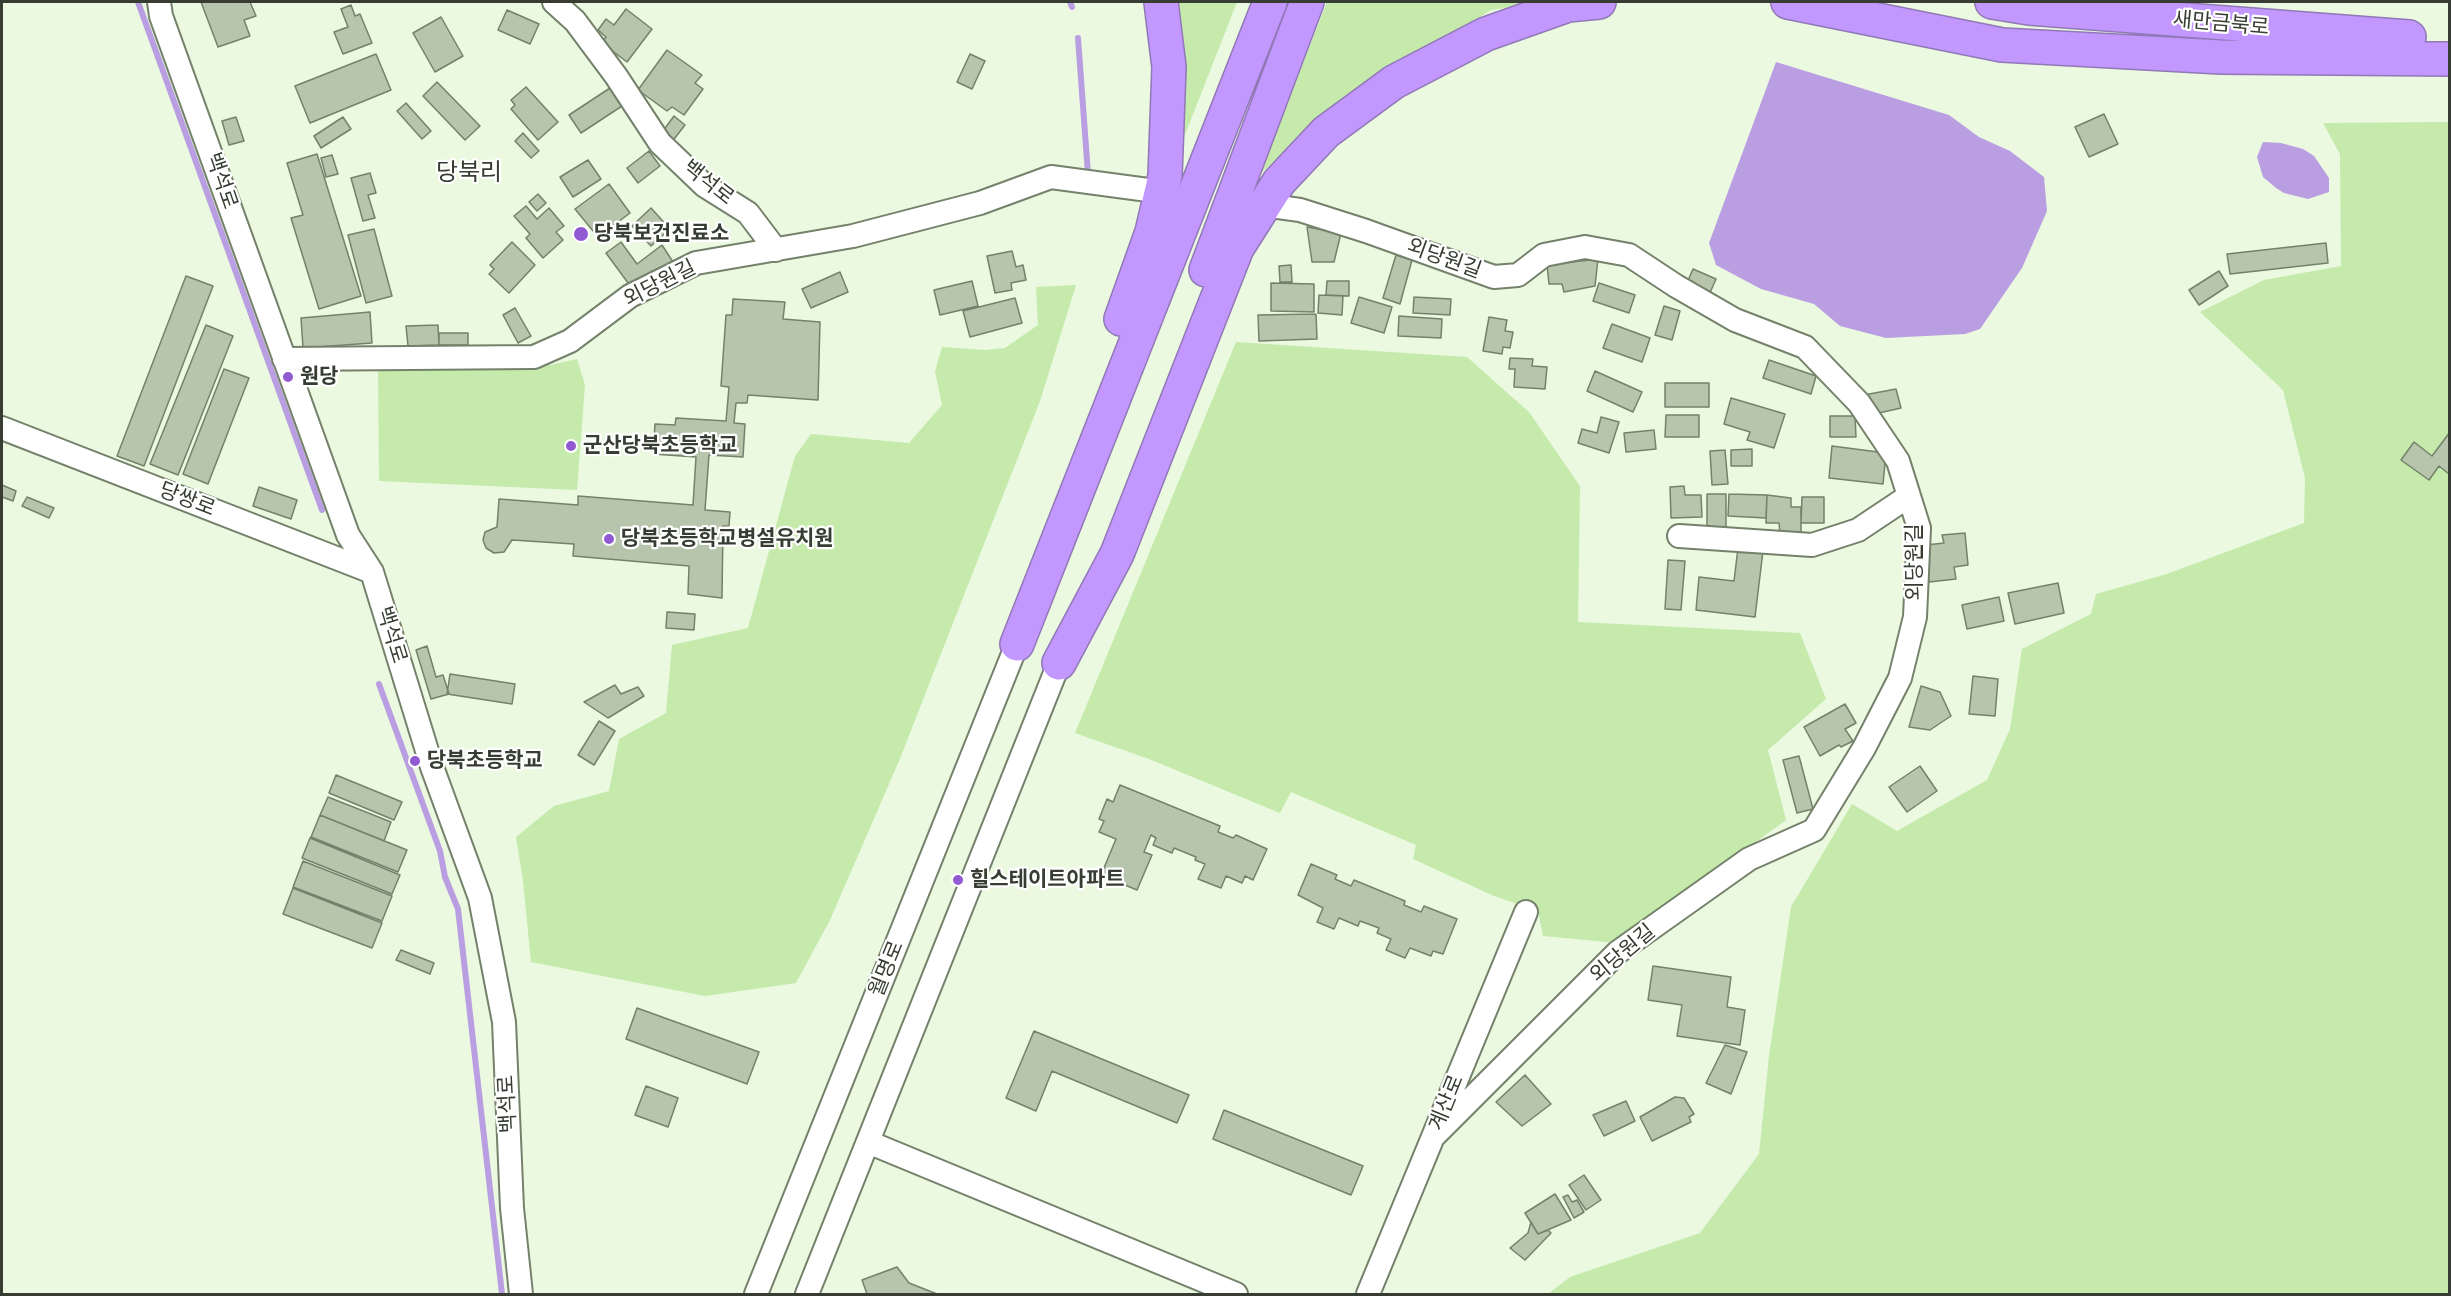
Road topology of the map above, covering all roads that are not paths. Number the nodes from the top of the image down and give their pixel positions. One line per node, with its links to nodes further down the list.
1 (159, 2): 14 (street, 백석로)
2 (554, 2): 13 (street, 백석로)
3 (1161, 2): 19 (highway)
4 (1270, 2): 19 (highway)
5 (1307, 2): 20 (highway)
6 (1599, 2): 20 (highway)
7 (1788, 2): 10 (highway)
8 (1992, 2): 9 (highway, 새만금북로)
9 (2450, 39)
10 (2450, 59)
11 (1148, 190): 13 (street, 외당원길)
12 (1278, 207): 16 (street, 외당원길)
13 (776, 250): 14 (street, 외당원길)
14 (284, 359): 18 (street, 백석로)
15 (2, 429): 18 (street, 당쌍로)
16 (1909, 496): 17 (street); 22 (street, 외당원길)
17 (1679, 536)
18 (372, 572): 24 (street, 백석로)
19 (1017, 644): 25 (street, 월명로)
20 (1059, 663): 23 (street)
21 (1526, 912): 22 (street, 계산로)
22 (1433, 1137): 28 (street, 계산로)
23 (868, 1142): 26 (street); 27 (street)
24 (521, 1294)
25 (756, 1294)
26 (807, 1294)
27 (1236, 1294)
28 (1368, 1294)

